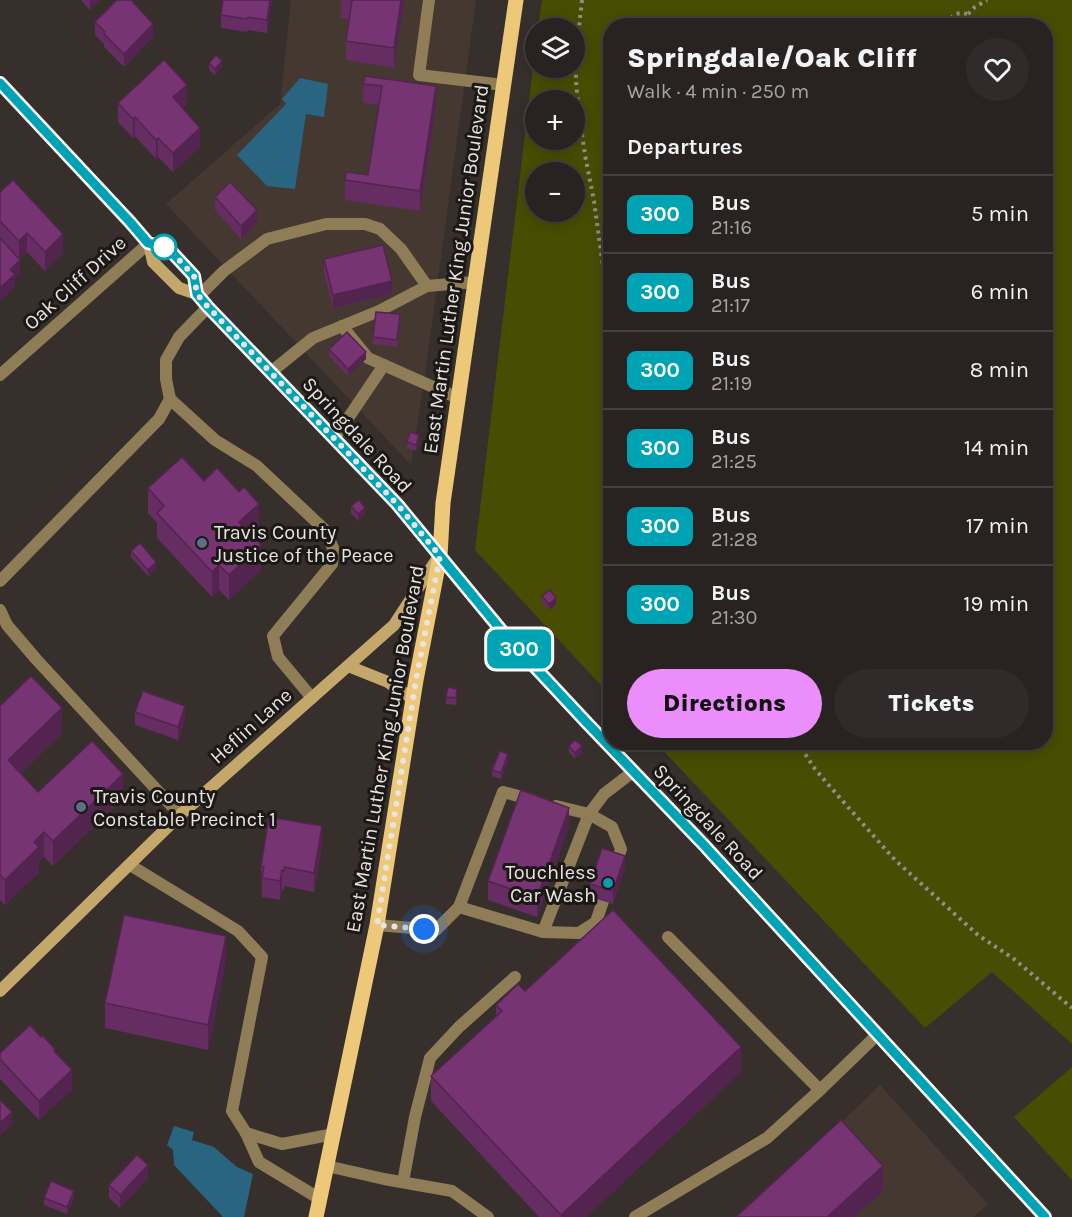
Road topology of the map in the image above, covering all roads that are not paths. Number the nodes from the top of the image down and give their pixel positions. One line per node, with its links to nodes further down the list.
1 (429, 0): 4 (street)
2 (516, 0): 4 (main road, East Martin Luther King Junior Boulevard)
3 (0, 83): 5 (main road, Springdale Road)
4 (504, 85): 6 (main road, East Martin Luther King Junior Boulevard)
5 (148, 243): 8 (main road, Springdale Road); 8 (main road, Springdale Road); 13 (street, Oak Cliff Drive)
6 (475, 282): 7 (street); 14 (main road, East Martin Luther King Junior Boulevard)
7 (428, 286): 8 (street); 10 (street)
8 (198, 295): 9 (main road, Springdale Road)
9 (208, 307): 12 (main road, Springdale Road); 15 (street)
10 (342, 326): 11 (street); 12 (street)
11 (384, 365): 14 (street); 16 (street)
12 (271, 372): 16 (main road, Springdale Road)
13 (0, 375)
14 (458, 398): 17 (main road, East Martin Luther King Junior Boulevard)
15 (170, 399): 18 (street); 21 (street)
16 (334, 439): 17 (main road, Springdale Road)
17 (440, 556): 20 (main road, Heflin Lane); 22 (main road, East Martin Luther King Junior Boulevard); 23 (main road, Springdale Road)
18 (0, 581)
19 (0, 610): 27 (street)
20 (348, 666): 21 (main road, Heflin Lane); 22 (main road)
21 (312, 698): 27 (main road, Heflin Lane)
22 (413, 699): 32 (main road, East Martin Luther King Junior Boulevard)
23 (603, 739)
24 (613, 750): 25 (main road, Springdale Road)
25 (634, 771): 26 (street); 37 (main road, Springdale Road)
26 (589, 814): 29 (street); 31 (street); 33 (street)
27 (180, 815): 28 (main road, Heflin Lane)
28 (130, 865): 36 (main road, Heflin Lane); 39 (street)
29 (615, 865)
30 (603, 901): 33 (street)
31 (459, 907): 32 (street); 33 (street)
32 (377, 925): 40 (main road, East Martin Luther King Junior Boulevard)
33 (543, 932)
34 (668, 937): 38 (street)
35 (515, 977): 42 (street)
36 (0, 992)
37 (878, 1034): 38 (street); 47 (main road, Springdale Road)
38 (820, 1090): 46 (street)
39 (246, 1133): 40 (street); 43 (street)
40 (334, 1134): 41 (main road, East Martin Luther King Junior Boulevard)
41 (327, 1166): 42 (street); 43 (main road, East Martin Luther King Junior Boulevard)
42 (403, 1182): 45 (street)
43 (320, 1199): 44 (main road, East Martin Luther King Junior Boulevard)
44 (316, 1217)
45 (488, 1217)
46 (635, 1217)
47 (1045, 1217)

